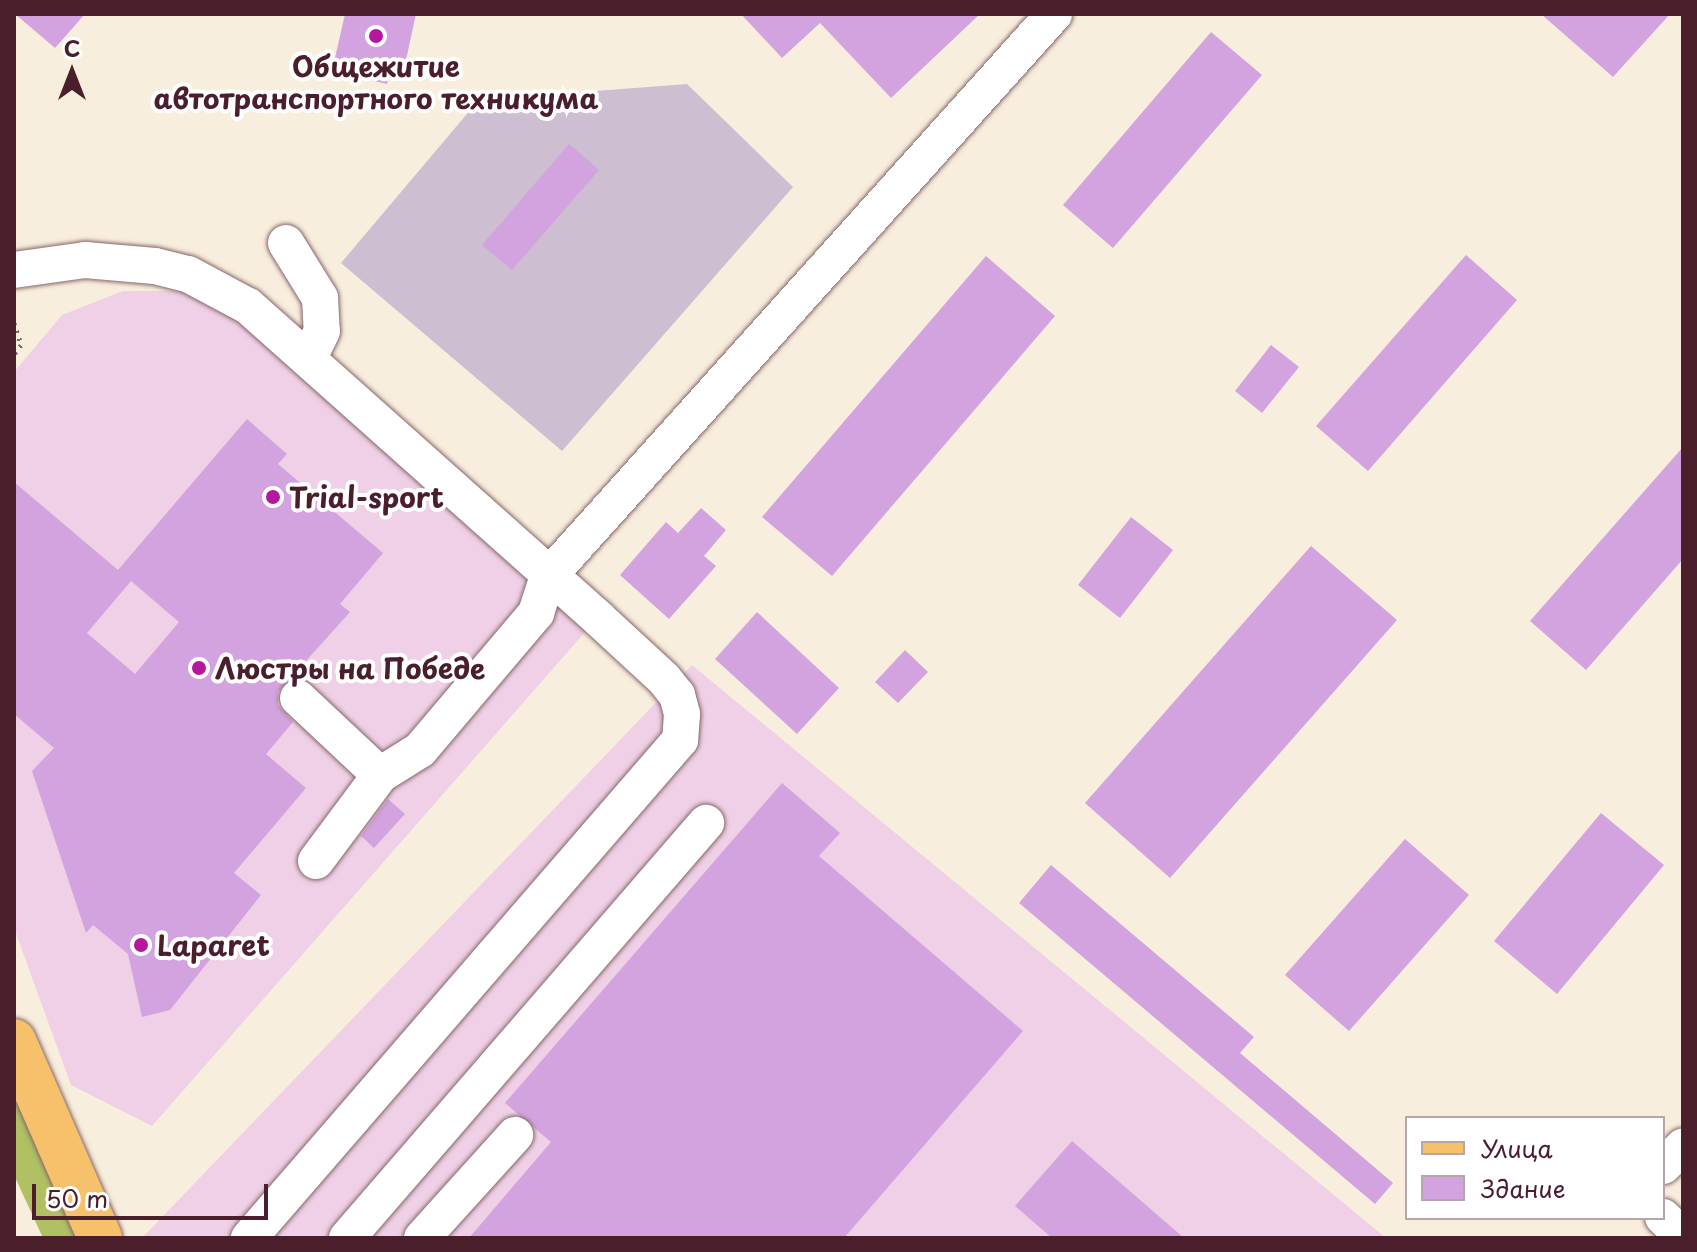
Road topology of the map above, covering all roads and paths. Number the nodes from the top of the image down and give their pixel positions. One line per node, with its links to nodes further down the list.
1 (1054, 14): 7 (street)
2 (286, 243): 6 (street)
3 (14, 270): 6 (street)
4 (14, 323): 5 (path)
5 (14, 354)
6 (310, 356): 7 (street)
7 (548, 577): 9 (street); 19 (street)
8 (298, 698): 9 (street)
9 (380, 775): 11 (street)
10 (706, 823): 20 (street)
11 (316, 861)
12 (14, 1041): 18 (main road)
13 (515, 1135): 21 (street)
14 (1683, 1147): 15 (street)
15 (1665, 1164)
16 (1665, 1219): 17 (street)
17 (1683, 1237)
18 (100, 1238)
19 (249, 1238)
20 (347, 1238)
21 (422, 1238)

